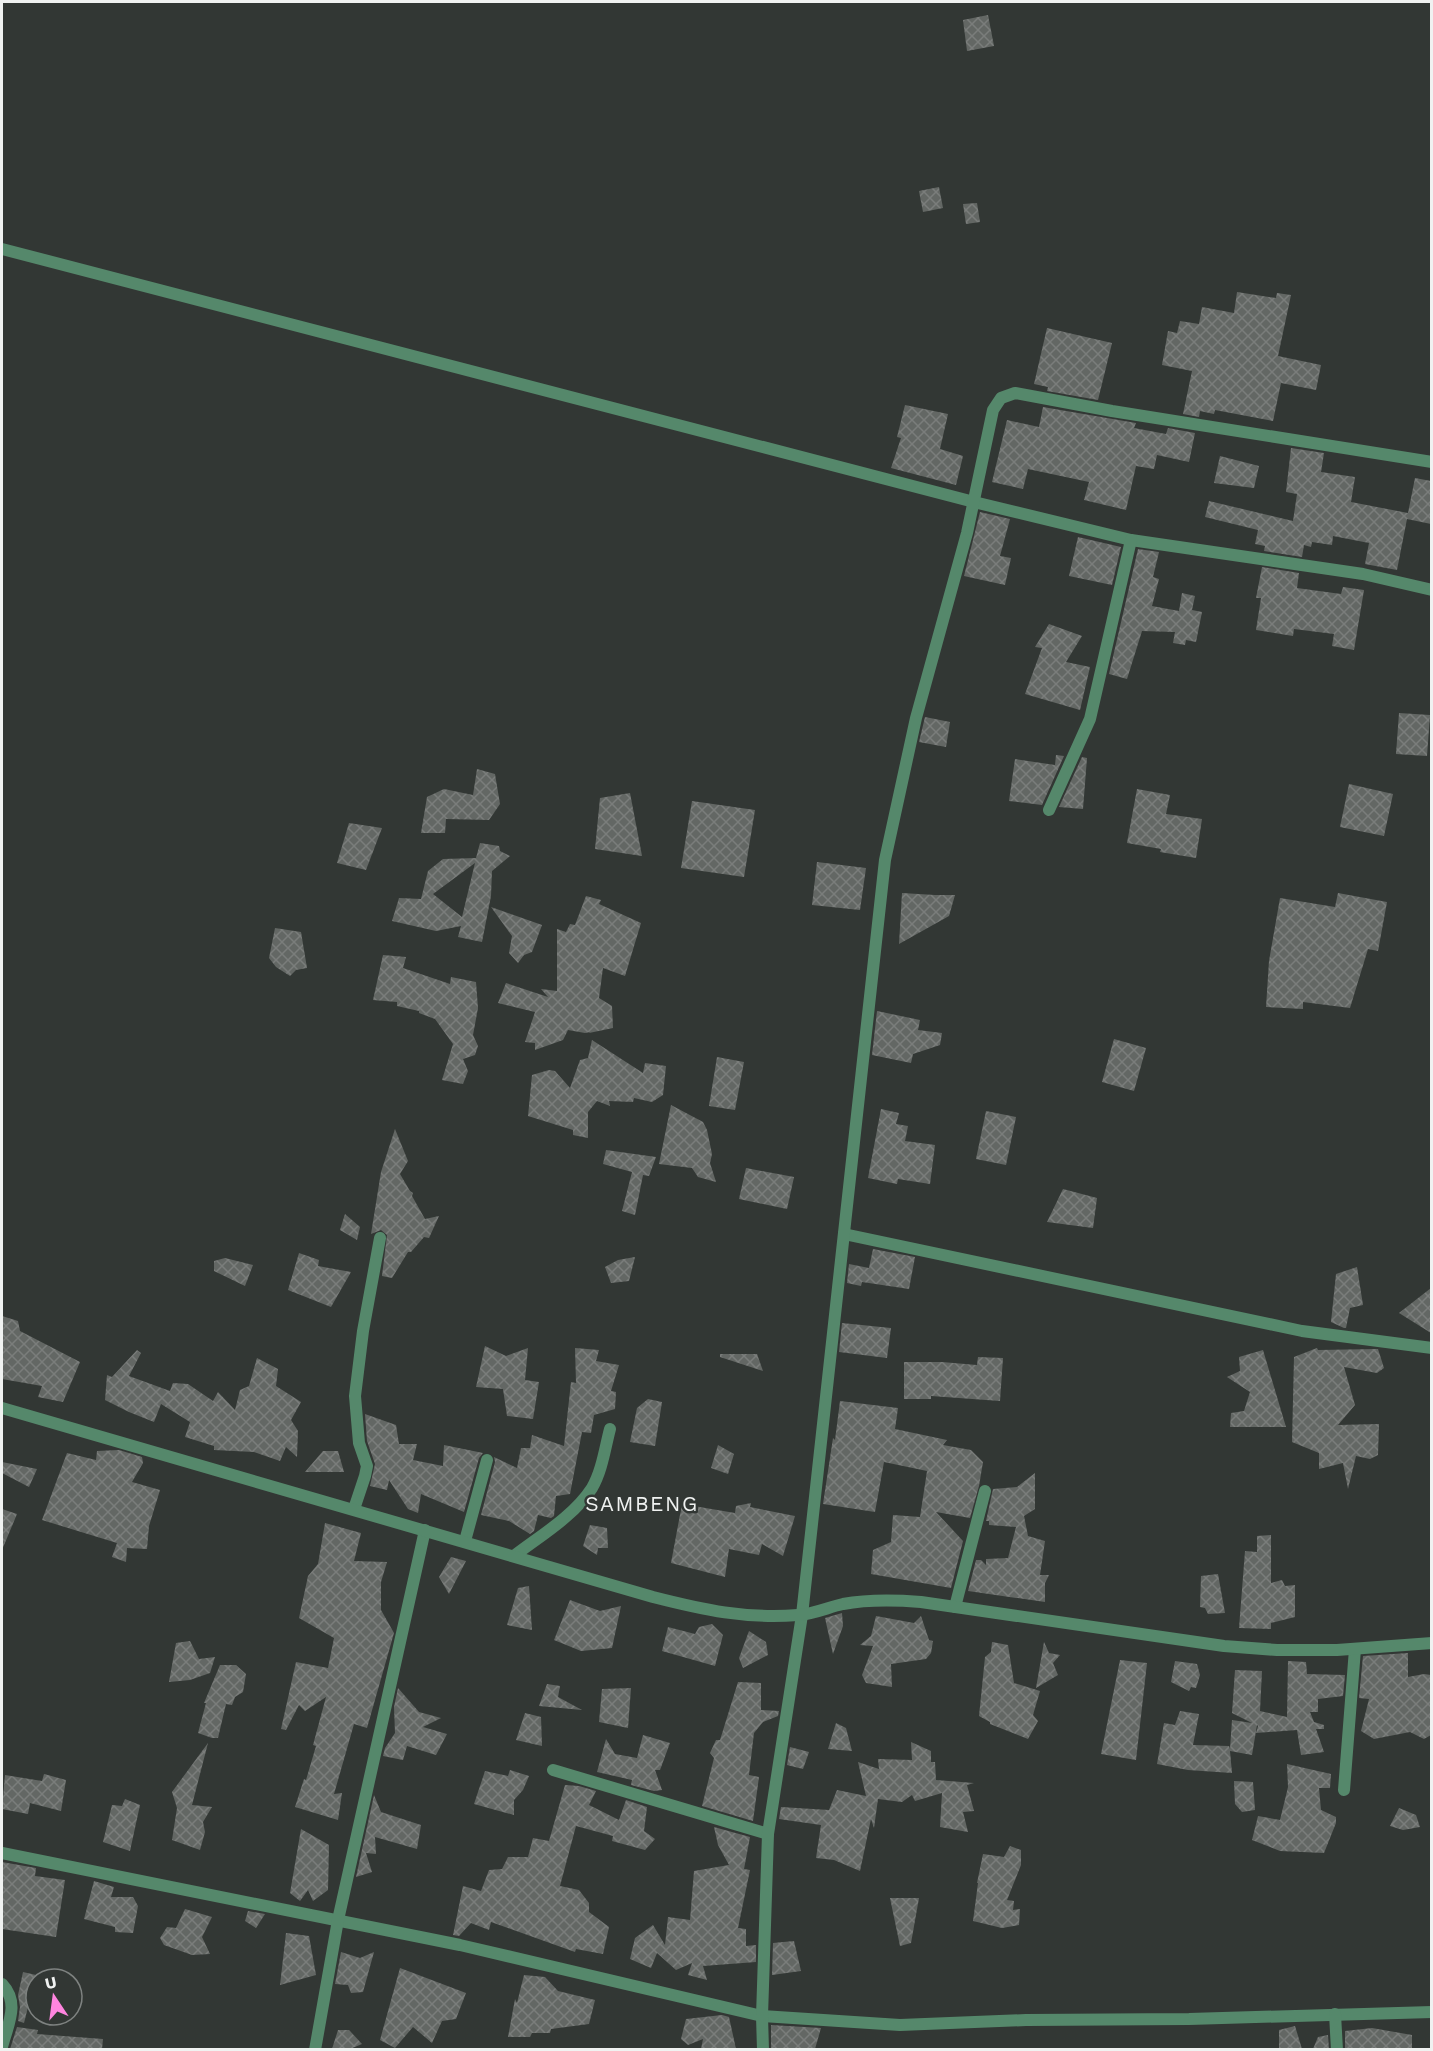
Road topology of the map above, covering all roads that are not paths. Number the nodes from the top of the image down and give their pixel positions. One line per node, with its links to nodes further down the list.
1 (2, 249): 3 (street)
2 (1431, 462): 3 (street)
3 (974, 502): 4 (street); 7 (street)
4 (1131, 540): 5 (street); 6 (street)
5 (1431, 590)
6 (1049, 810)
7 (844, 1234): 9 (street); 19 (street)
8 (380, 1238): 14 (street)
9 (1431, 1348)
10 (2, 1408): 14 (street)
11 (610, 1430): 17 (street)
12 (487, 1460): 16 (street)
13 (986, 1491): 18 (street)
14 (354, 1509): 15 (street)
15 (425, 1530): 16 (street); 26 (street)
16 (465, 1541): 17 (street)
17 (514, 1556): 19 (street)
18 (956, 1607): 19 (street); 21 (street)
19 (802, 1615): 24 (street)
20 (1431, 1643): 21 (street)
21 (1355, 1649): 23 (street)
22 (553, 1770): 24 (street)
23 (1344, 1790)
24 (768, 1834): 30 (street)
25 (2, 1853): 26 (street)
26 (338, 1920): 30 (street); 32 (street)
27 (2, 1984): 31 (street)
28 (1431, 2012): 29 (street)
29 (1335, 2014): 30 (street); 34 (street)
30 (762, 2016): 33 (street)
31 (2, 2047)
32 (315, 2049)
33 (763, 2049)
34 (1337, 2049)

